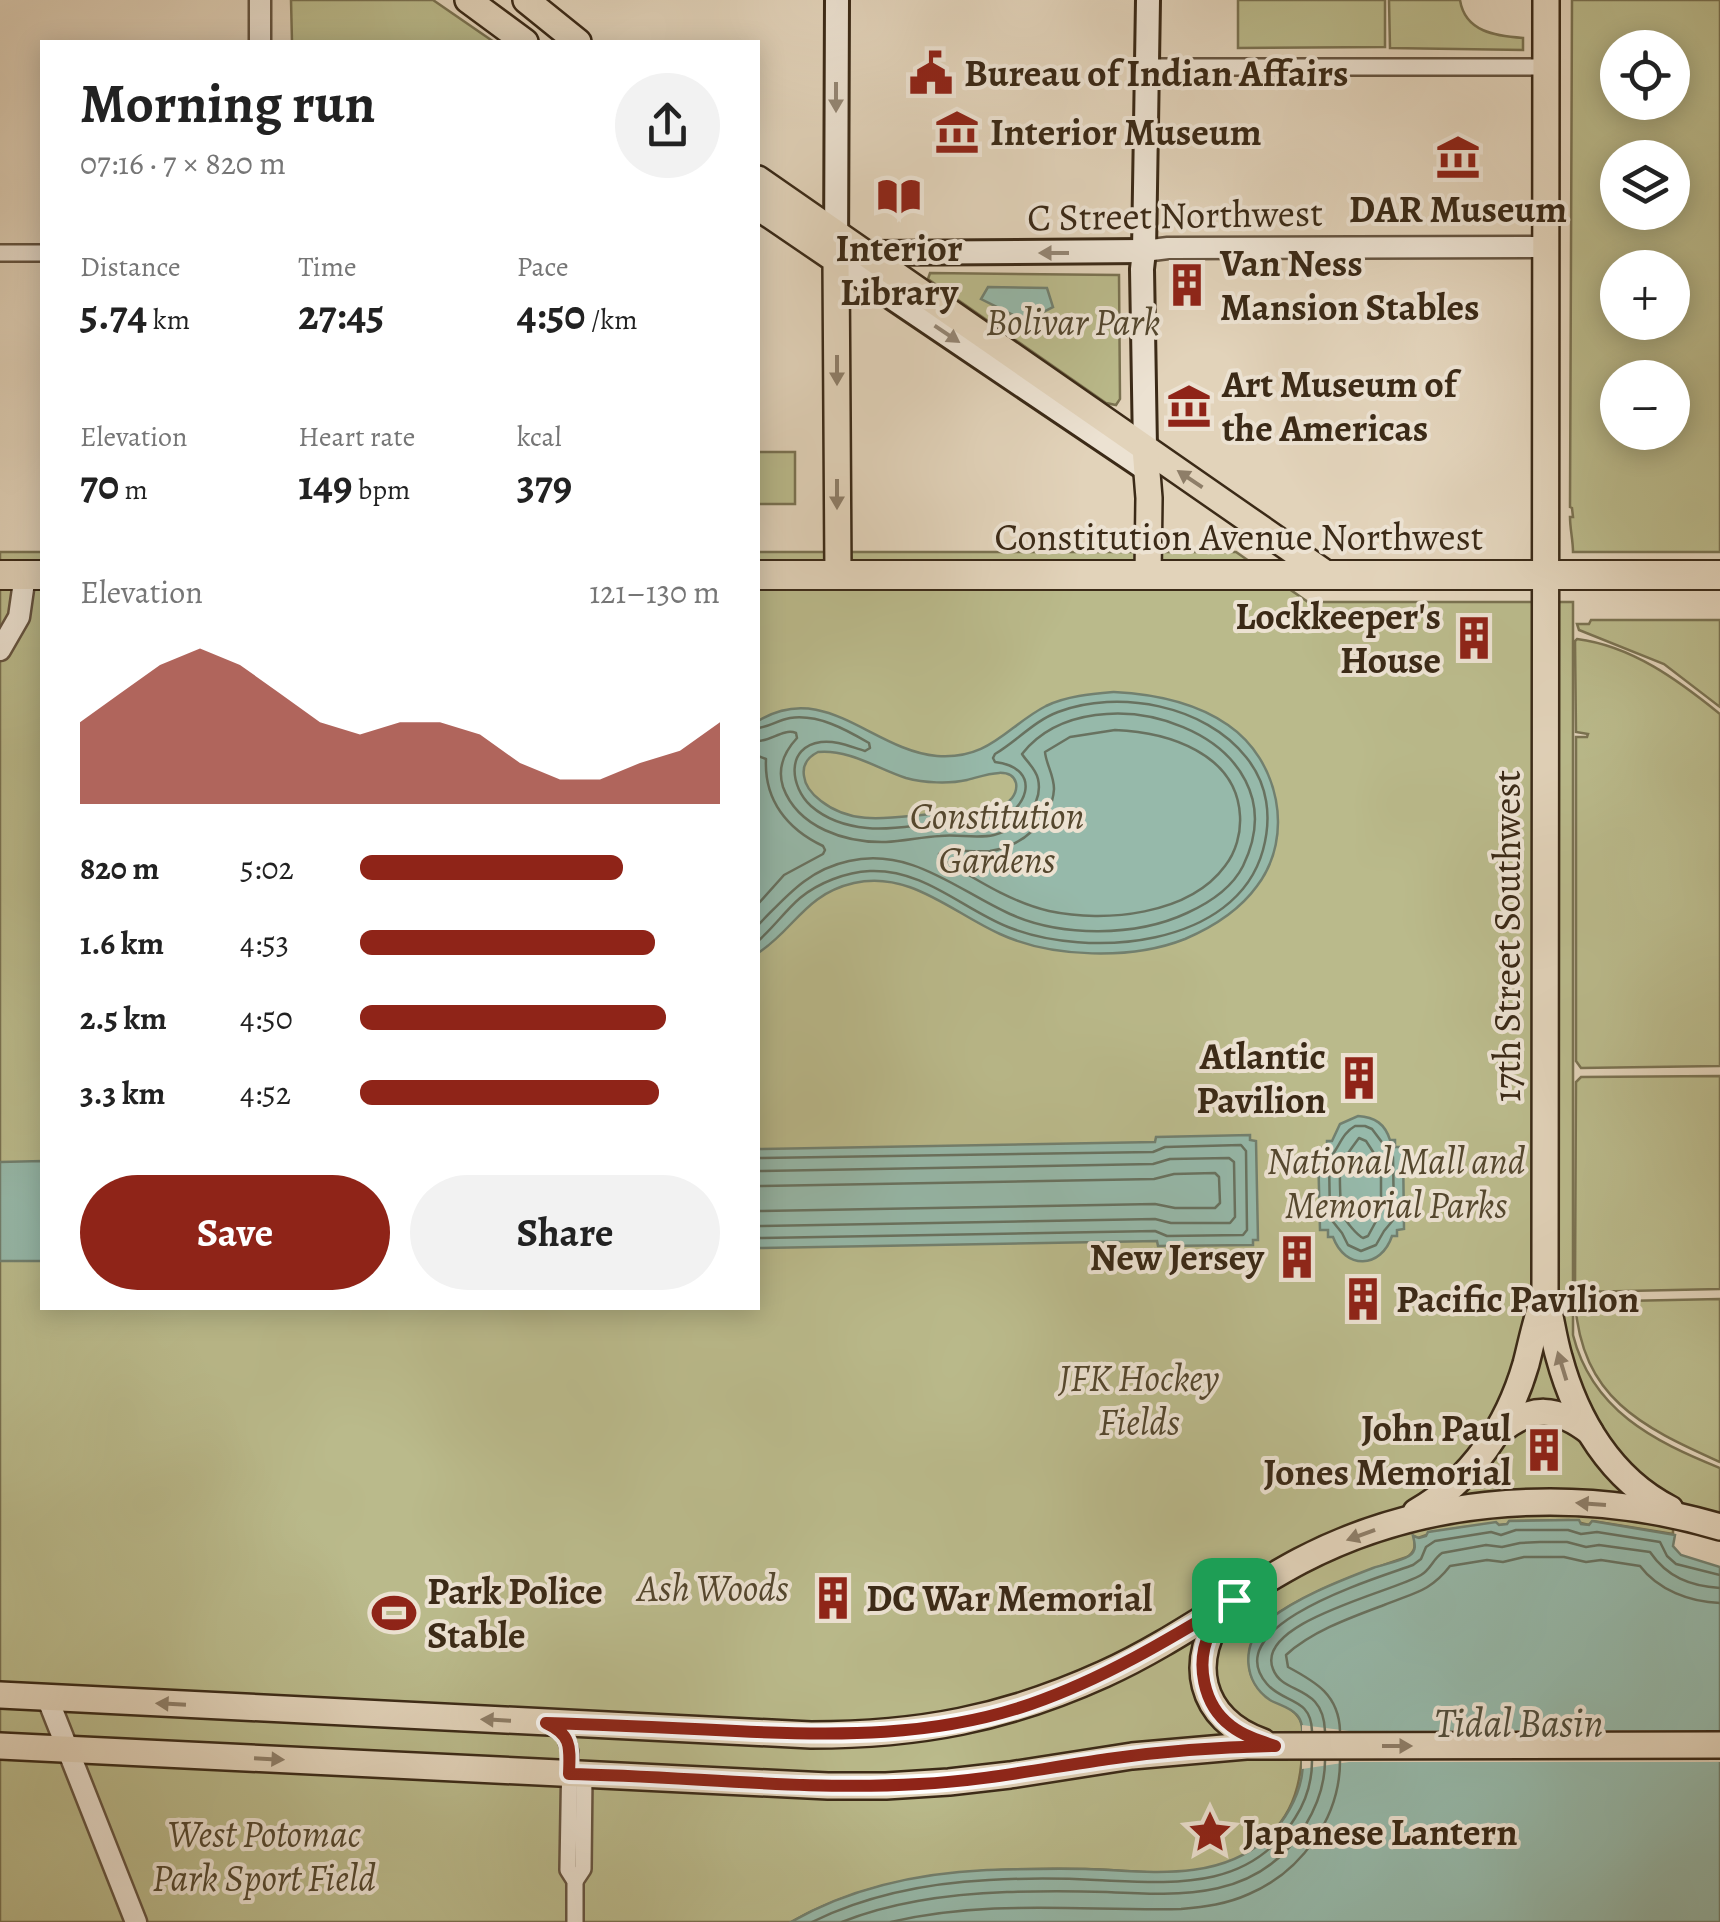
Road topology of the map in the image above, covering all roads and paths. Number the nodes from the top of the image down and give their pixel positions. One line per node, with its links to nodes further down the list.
1 (260, 0): 7 (street)
2 (468, 0): 8 (main road)
3 (837, 0): 14 (main road, one-way to 14)
4 (1148, 0): 10 (main road)
5 (1546, 0): 11 (main road, 17th Street Southwest)
6 (537, 4): 8 (main road); 9 (main road)
7 (260, 40)
8 (522, 40)
9 (576, 40)
10 (1146, 66): 11 (street); 16 (main road)
11 (1546, 68): 15 (main road, 17th Street Southwest)
12 (760, 179): 14 (main road)
13 (760, 208): 20 (main road)
14 (836, 232): 17 (main road); 20 (main road)
15 (1546, 247): 16 (street, C Street Northwest); 27 (main road, 17th Street Southwest)
16 (1144, 251): 17 (main road, C Street Northwest, one-way to 17); 21 (main road)
17 (864, 252): 21 (main road)
18 (0, 253): 19 (street)
19 (40, 254)
20 (836, 260): 21 (main road, one-way to 21); 22 (main road, one-way to 22)
21 (1146, 459): 25 (main road); 26 (main road, one-way to 21)
22 (838, 574): 24 (highway, Constitution Avenue Northwest); 25 (highway, Constitution Avenue Northwest)
23 (22, 575): 29 (street)
24 (760, 575)
25 (1148, 575): 26 (highway, Constitution Avenue Northwest)
26 (1328, 575): 27 (highway, Constitution Avenue Northwest)
27 (1546, 575): 28 (highway, Constitution Avenue Northwest); 30 (main road, 17th Street Southwest)
28 (1720, 575)
29 (0, 650)
30 (1545, 1296): 31 (main road, 17th Street Southwest, one-way to 30); 32 (main road, 17th Street Southwest)
31 (1590, 1432): 32 (main road); 33 (main road, 17th Street Southwest)
32 (1496, 1434): 34 (main road, 17th Street Southwest)
33 (1688, 1518): 34 (main road, one-way to 34); 35 (main road)
34 (1398, 1522): 36 (main road, one-way to 36)
35 (1720, 1527)
36 (1234, 1600): 39 (main road); 42 (main road)
37 (0, 1695): 38 (main road)
38 (47, 1698): 39 (main road, one-way to 38); 43 (street)
39 (546, 1723): 44 (street)
40 (1720, 1745): 42 (main road, one-way to 40)
41 (0, 1746): 43 (main road)
42 (1287, 1746): 44 (main road)
43 (67, 1749): 44 (main road, one-way to 44); 45 (street)
44 (576, 1774): 46 (street)
45 (136, 1922)
46 (575, 1922)

